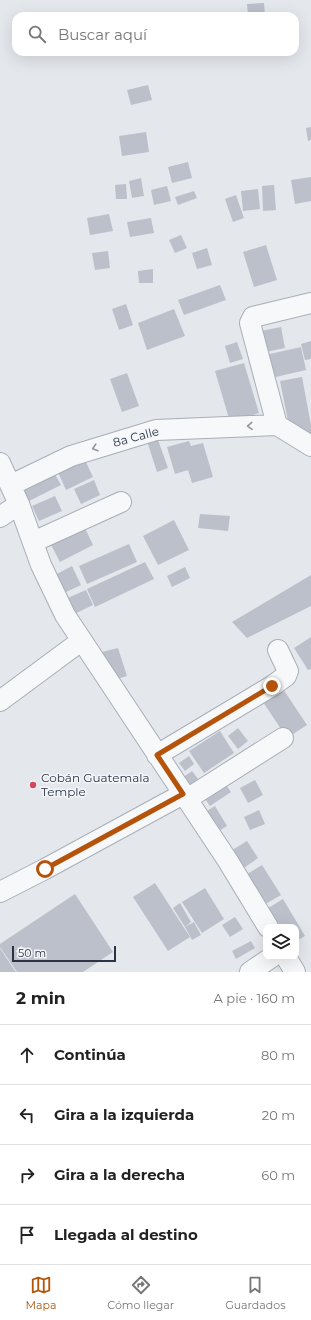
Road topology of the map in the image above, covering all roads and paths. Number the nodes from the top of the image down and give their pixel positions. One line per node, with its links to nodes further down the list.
1 (311, 303): 2 (street)
2 (277, 425): 3 (street); 5 (street, 8a Calle, one-way to 5)
3 (311, 446)
4 (0, 463): 5 (street)
5 (11, 485): 7 (street)
6 (121, 502): 9 (street)
7 (19, 504): 8 (street); 9 (street)
8 (0, 517)
9 (33, 542): 10 (street)
10 (81, 641): 12 (street); 14 (street)
11 (278, 650): 14 (street)
12 (0, 701)
13 (283, 738): 15 (street)
14 (157, 755): 15 (street)
15 (185, 797): 16 (street); 17 (street)
16 (0, 892)
17 (266, 924)
18 (268, 960): 20 (street)
19 (288, 960): 21 (street)
20 (250, 972)
21 (295, 972)

